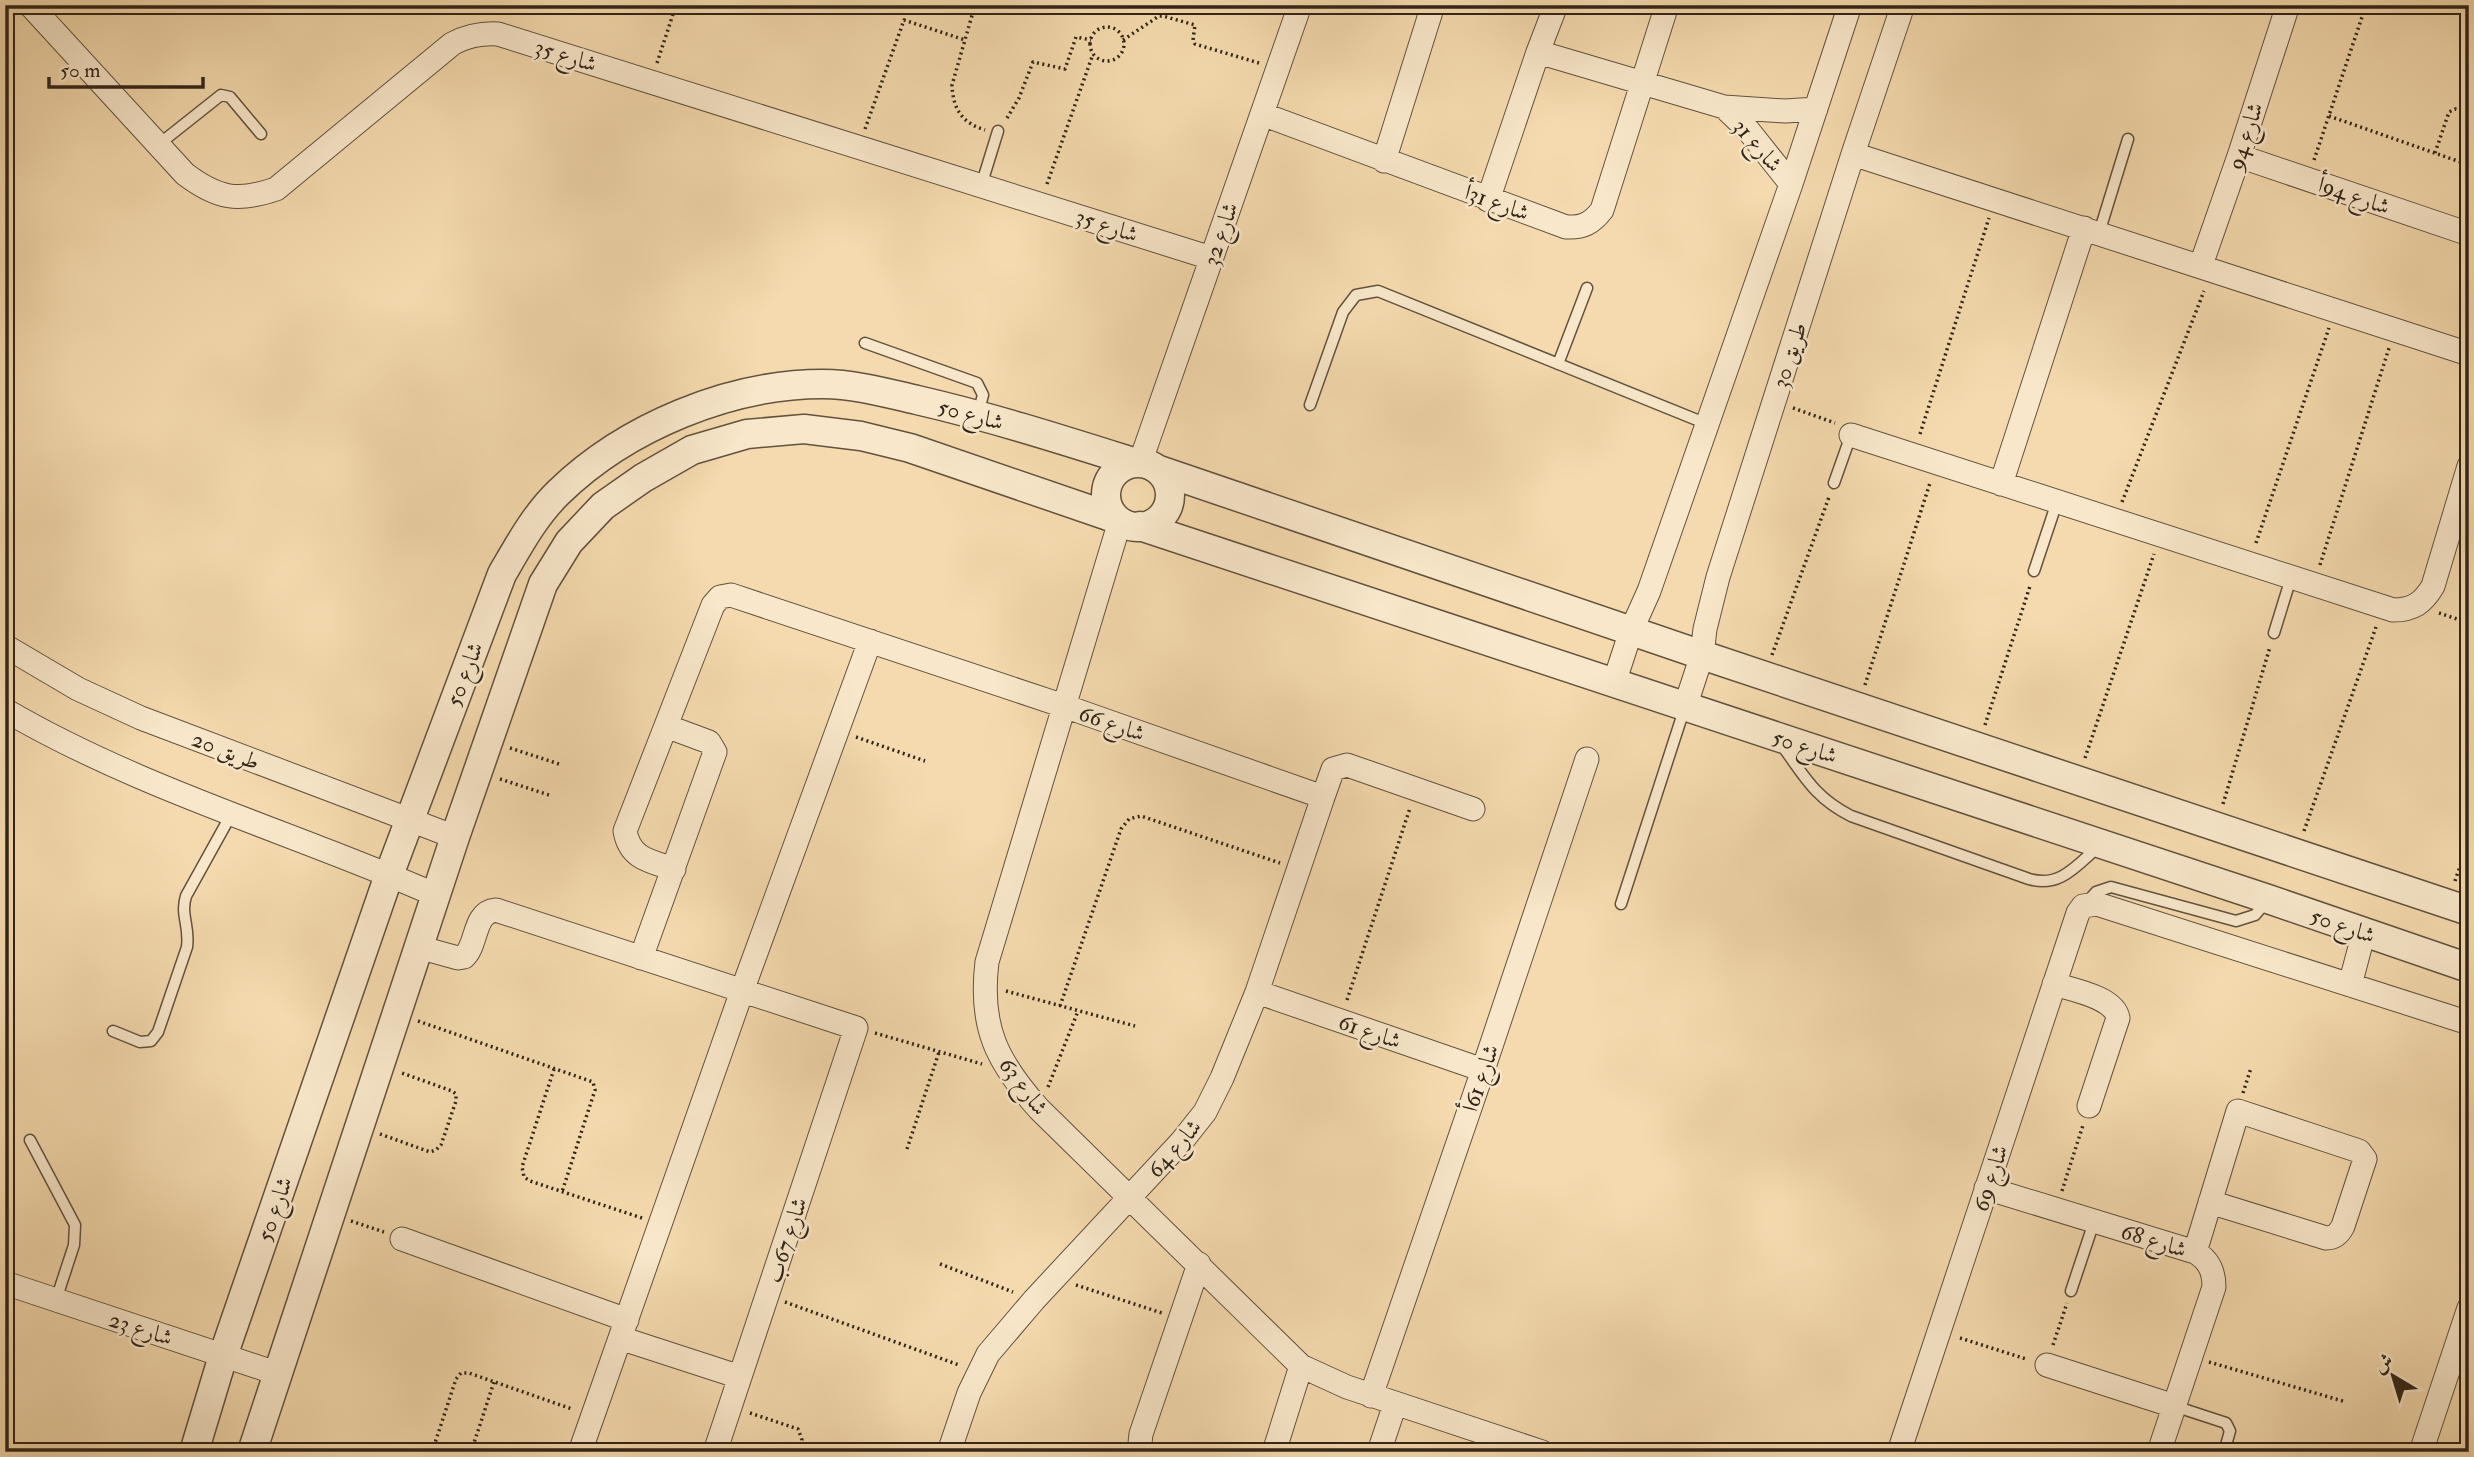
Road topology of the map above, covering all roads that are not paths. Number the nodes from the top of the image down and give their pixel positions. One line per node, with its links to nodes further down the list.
1 (30, 5): 17 (street, شارع 35)
2 (1300, 5): 13 (street, شارع 32)
3 (1433, 5): 20 (street)
4 (1556, 5): 9 (street)
5 (1667, 5): 10 (street)
6 (1850, 5): 12 (street)
7 (1903, 5): 18 (street, طريق 30)
8 (2288, 5): 19 (street, شارع 94)
9 (1538, 52): 10 (street, شارع 31); 23 (street)
10 (1641, 81): 11 (street, شارع 31); 23 (street, شارع 31أ)
11 (1724, 107): 12 (street, شارع 31); 21 (street, شارع 31)
12 (1816, 110): 21 (street)
13 (1262, 114): 20 (street, شارع 31أ); 26 (street, شارع 32)
14 (998, 131): 22 (lane)
15 (261, 134): 17 (lane)
16 (2128, 139): 24 (lane)
17 (158, 145): 22 (street, شارع 35)
18 (1853, 154): 24 (street); 48 (street, طريق 30)
19 (2239, 156): 25 (street, شارع 94أ); 27 (street, شارع 94)
20 (1384, 161): 23 (street, شارع 31أ)
21 (1791, 184): 34 (street)
22 (981, 186): 26 (street, شارع 35)
23 (1488, 200)
24 (2092, 230): 27 (street); 39 (street)
25 (2469, 234)
26 (1211, 258): 36 (street, شارع 32)
27 (2206, 267): 30 (street)
28 (1587, 288): 31 (lane)
29 (865, 343): 33 (lane)
30 (2469, 354)
31 (1558, 363): 32 (lane); 34 (lane)
32 (1310, 405)
33 (978, 414): 36 (street, شارع 50); 59 (street, شارع 50)
34 (1707, 424): 44 (street)
35 (1851, 435): 38 (lane); 39 (street)
36 (1145, 465): 41 (street); 41 (street); 44 (street, شارع 50)
37 (2469, 466): 43 (street)
38 (1834, 483)
39 (2001, 484): 40 (street)
40 (2057, 502): 42 (lane); 43 (street)
41 (1126, 522): 49 (street, شارع 50); 50 (street, شارع 63); 60 (street, شارع 50)
42 (2034, 571)
43 (2291, 578): 45 (lane)
44 (1631, 631): 48 (street, شارع 50); 49 (street)
45 (2274, 633)
46 (870, 641): 50 (street, شارع 66); 53 (street, شارع 66); 75 (street)
47 (5, 646): 59 (street, طريق 20)
48 (1702, 655): 51 (street, طريق 30); 68 (street, شارع 50)
49 (1614, 683): 51 (street, شارع 50)
50 (1064, 706): 56 (street, شارع 66); 83 (street, شارع 63)
51 (1685, 707): 54 (street, شارع 50); 66 (lane)
52 (5, 710): 58 (street)
53 (666, 726): 62 (street); 62 (street)
54 (1775, 736): 61 (street, شارع 50); 61 (lane)
55 (1587, 760): 79 (street, شارع 61أ)
56 (1323, 797): 57 (street); 76 (street, شارع 64)
57 (1474, 809)
58 (232, 813): 63 (street); 78 (lane)
59 (409, 819): 60 (street, طريق 20); 63 (street, شارع 50)
60 (455, 837): 64 (street, شارع 50)
61 (2102, 844): 65 (street, شارع 50)
62 (674, 869): 71 (street)
63 (389, 875): 64 (street); 94 (street, شارع 50)
64 (436, 895): 70 (street, شارع 50)
65 (2268, 899): 67 (lane); 69 (street, شارع 50)
66 (1621, 904)
67 (2083, 906): 73 (street, شارع 69); 74 (street)
68 (2458, 907)
69 (2364, 932): 72 (street, شارع 50); 74 (street)
70 (418, 947): 71 (street); 97 (street, شارع 50)
71 (641, 958): 75 (street)
72 (2469, 968)
73 (2054, 984): 80 (street); 82 (street, شارع 69)
74 (2350, 985): 77 (street)
75 (742, 991): 93 (street); 98 (street, شارع 67ب)
76 (1257, 992): 79 (street, شارع 61); 83 (street, شارع 64)
77 (2469, 1023)
78 (113, 1031)
79 (1483, 1070): 99 (street, شارع 61أ)
80 (2089, 1106)
81 (30, 1140): 91 (lane)
82 (1986, 1188): 85 (street, شارع 68); 111 (street, شارع 69)
83 (1130, 1198): 88 (street, شارع 63); 106 (street, شارع 64)
84 (2210, 1202): 84 (street); 87 (street)
85 (2094, 1222): 87 (street, شارع 68); 90 (lane)
86 (402, 1239): 93 (street)
87 (2195, 1252): 101 (street, شارع 68)
88 (1199, 1264): 96 (street, شارع 63); 107 (street)
89 (5, 1283): 91 (street, شارع 23)
90 (2071, 1291)
91 (57, 1300): 94 (street, شارع 23)
92 (2469, 1308): 114 (street)
93 (623, 1329): 98 (street); 104 (street)
94 (223, 1356): 97 (street, شارع 23); 102 (street, شارع 50)
95 (2047, 1365): 101 (street)
96 (1301, 1366): 99 (street, شارع 63); 108 (street)
97 (276, 1373): 103 (street, شارع 50)
98 (740, 1377): 105 (street, شارع 67ب)
99 (1371, 1396): 100 (street)
100 (1395, 1404): 109 (street); 110 (street)
101 (2174, 1406): 112 (street, شارع 68); 113 (lane)
102 (194, 1452)
103 (252, 1452)
104 (580, 1452)
105 (715, 1452)
106 (949, 1452)
107 (1139, 1452)
108 (1274, 1452)
109 (1379, 1452)
110 (1542, 1452)
111 (1899, 1452)
112 (2159, 1452)
113 (2224, 1452)
114 (2421, 1452)

